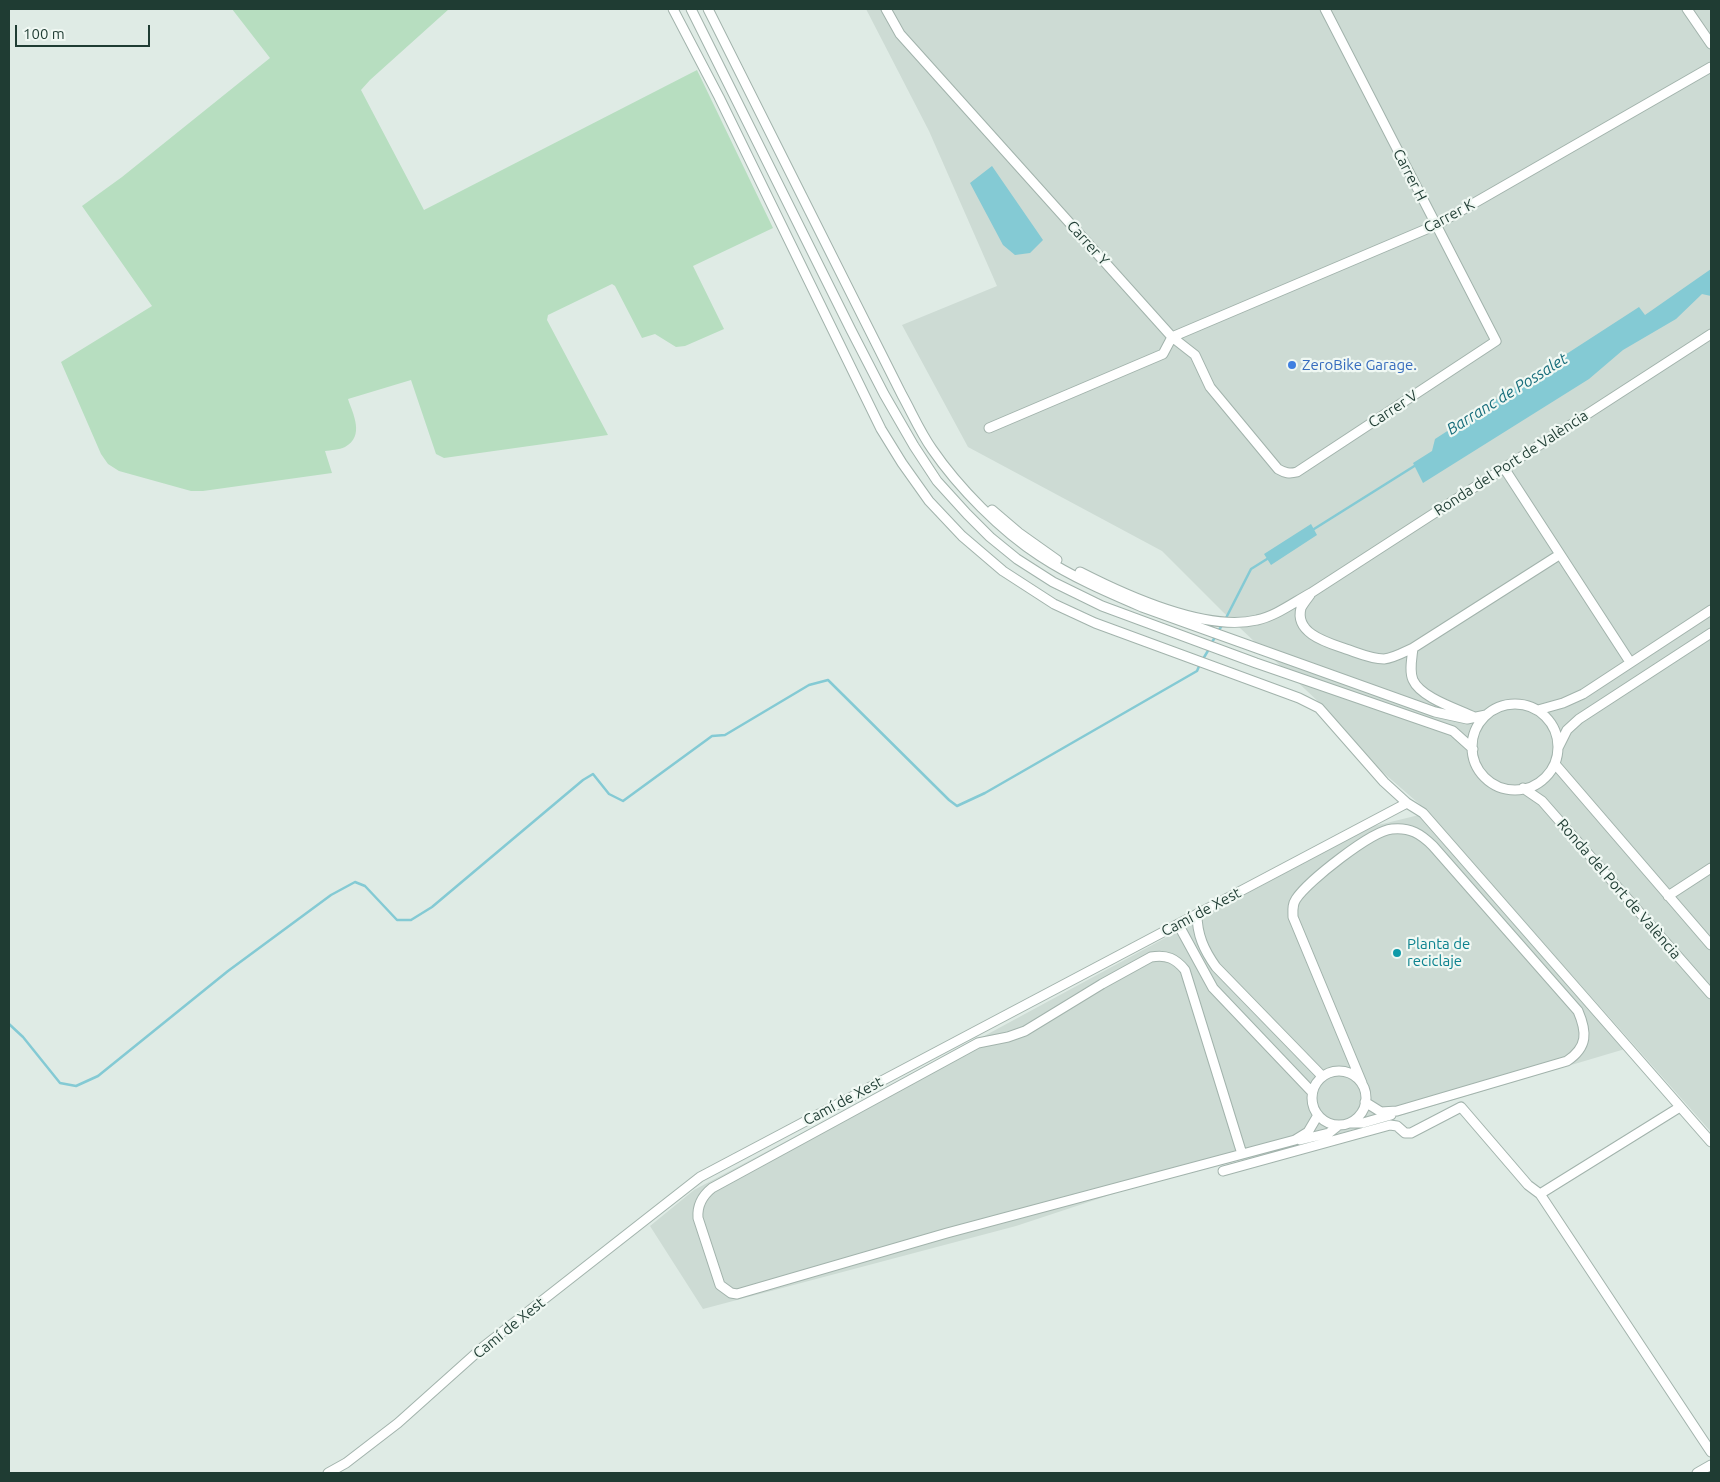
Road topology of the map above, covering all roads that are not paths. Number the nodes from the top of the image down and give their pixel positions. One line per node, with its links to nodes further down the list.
1 (673, 9): 30 (street)
2 (691, 9): 27 (street)
3 (708, 9): 16 (street)
4 (886, 9): 11 (street, Carrer Y)
5 (1325, 9): 9 (street, Carrer H)
6 (1687, 9): 7 (street)
7 (1711, 44)
8 (1711, 67): 9 (street, Carrer K)
9 (1436, 225): 11 (street, Carrer K); 12 (street, Carrer H)
10 (1711, 334): 14 (street, Ronda del Port de València)
11 (1172, 337): 13 (street); 15 (street, Carrer Y)
12 (1496, 341): 15 (street, Carrer V)
13 (989, 428)
14 (1504, 468): 17 (street); 18 (street, Ronda del Port de València)
15 (1290, 474)
16 (961, 484): 18 (street, Ronda del Port de València); 25 (street)
17 (1559, 555): 21 (street); 22 (street)
18 (1311, 593): 21 (street)
19 (1711, 610): 22 (street)
20 (1711, 633): 26 (street)
21 (1413, 648): 25 (street)
22 (1630, 662): 23 (street)
23 (1538, 710): 24 (street); 26 (street)
24 (1486, 715): 25 (street); 27 (street)
25 (1474, 718)
26 (1558, 748): 28 (street)
27 (1473, 749): 29 (street)
28 (1555, 764): 29 (street); 32 (street)
29 (1523, 788): 36 (street, Ronda del Port de València)
30 (1407, 803): 33 (street, Camí de Xest); 43 (street)
31 (1711, 868): 32 (street)
32 (1668, 896): 35 (street)
33 (1197, 914): 34 (street, Camí de Xest); 39 (street)
34 (1178, 924): 41 (street); 55 (street, Camí de Xest)
35 (1711, 945)
36 (1711, 994)
37 (1347, 1052): 38 (street); 40 (street); 44 (street)
38 (1334, 1071): 39 (street); 40 (street)
39 (1322, 1076): 41 (street)
40 (1362, 1083): 42 (street)
41 (1312, 1092): 45 (street)
42 (1366, 1102): 44 (street); 46 (street)
43 (1680, 1107): 49 (street); 52 (street)
44 (1397, 1111): 46 (street)
45 (1318, 1115): 47 (street); 48 (street)
46 (1350, 1123): 47 (street)
47 (1339, 1125): 48 (street)
48 (1295, 1140): 50 (street)
49 (1711, 1142)
50 (1242, 1154): 50 (street)
51 (1223, 1171): 52 (street)
52 (1540, 1194): 53 (street)
53 (1711, 1452)
54 (1711, 1465): 56 (street)
55 (328, 1473)
56 (1697, 1473)

